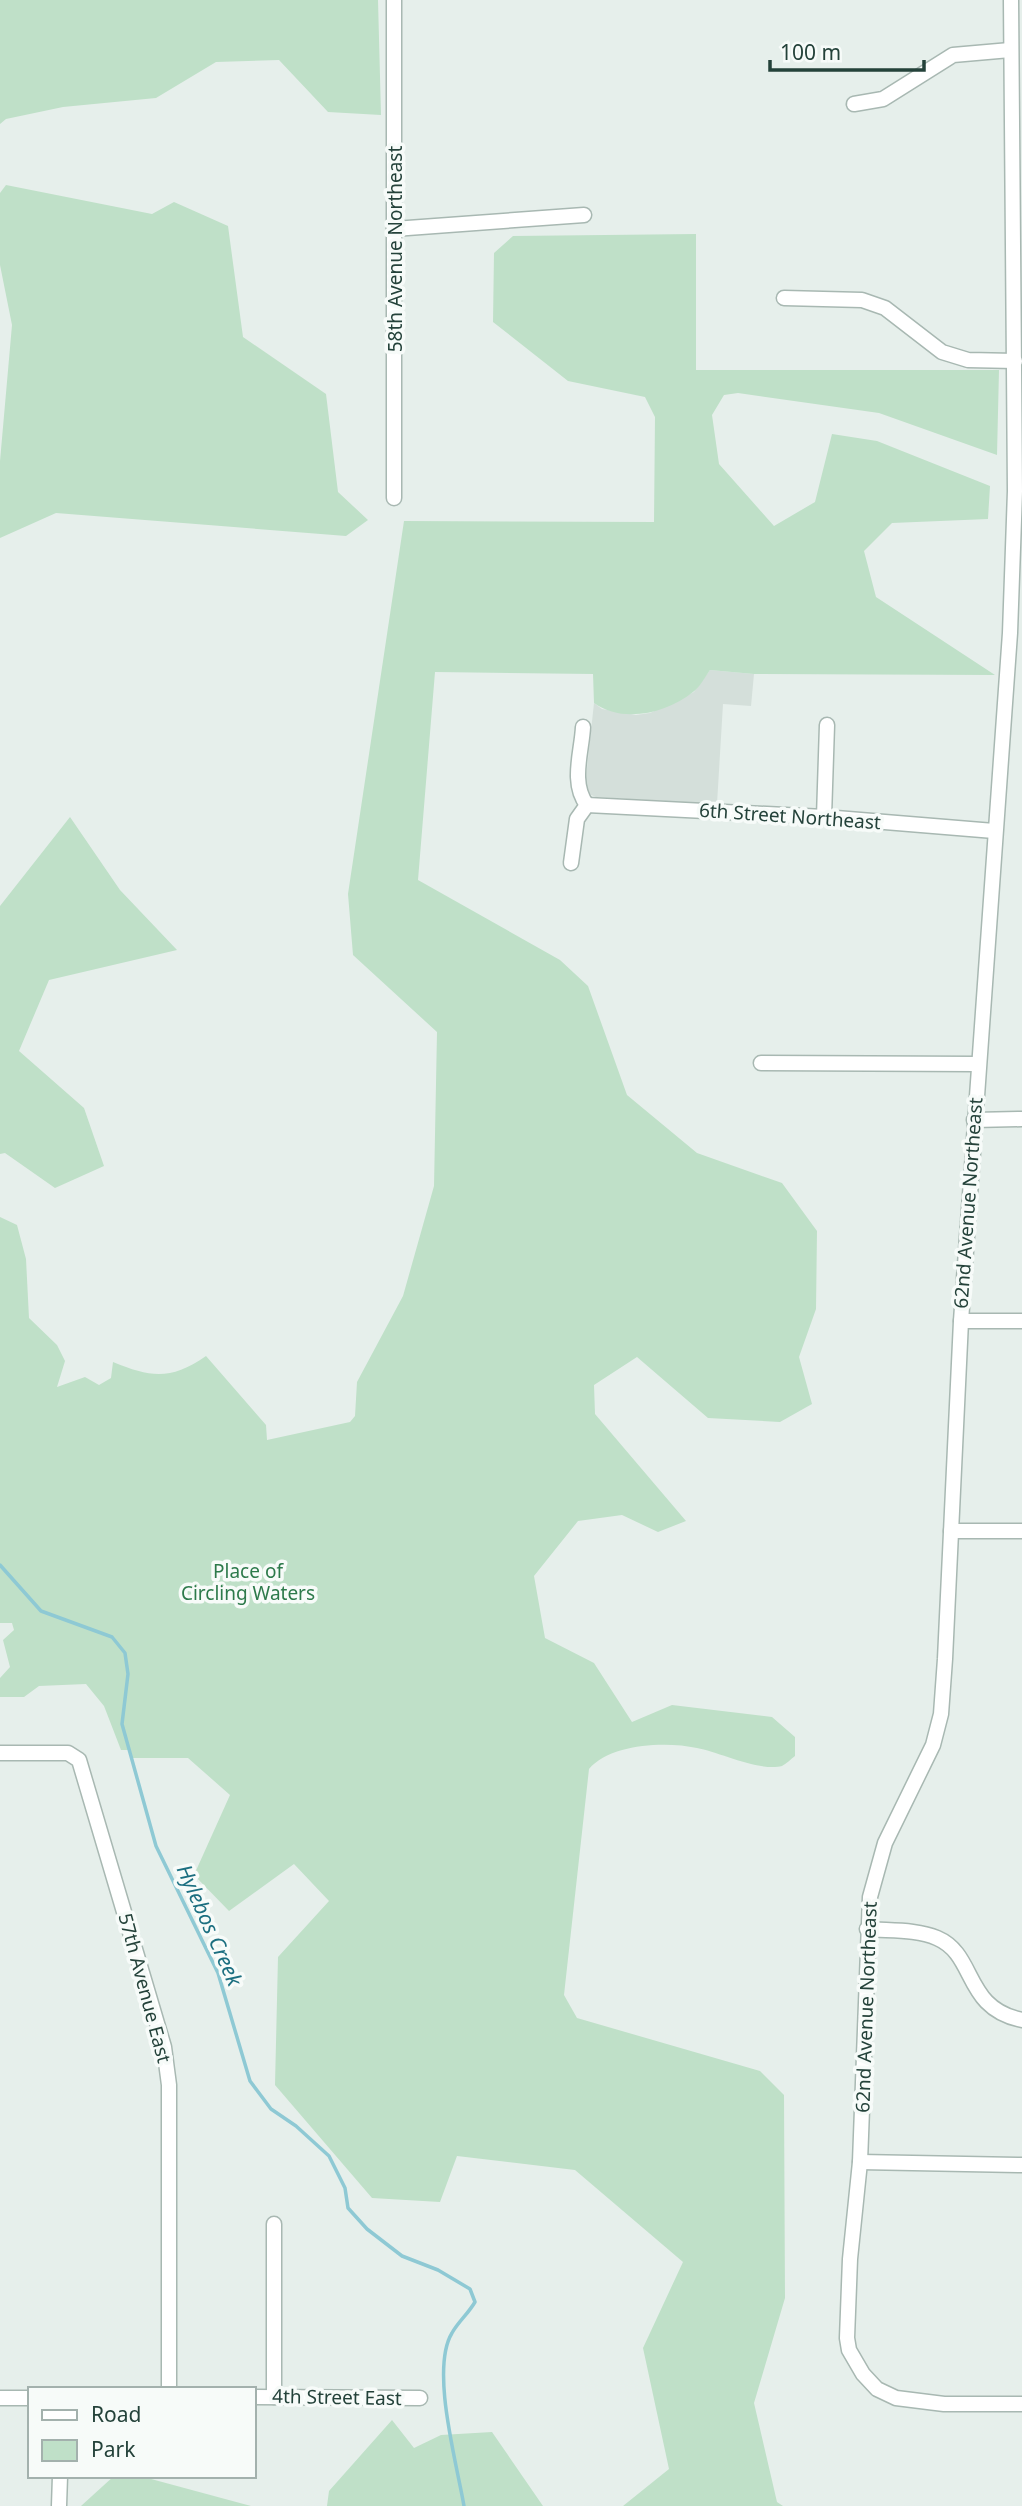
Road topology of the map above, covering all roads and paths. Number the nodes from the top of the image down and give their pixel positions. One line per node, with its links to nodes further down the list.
1 (394, 0): 6 (street, 58th Avenue Northeast)
2 (1011, 0): 3 (street, 62nd Avenue Northeast)
3 (1010, 50): 4 (street); 7 (street, 62nd Avenue Northeast)
4 (854, 104)
5 (584, 215): 6 (street)
6 (394, 229): 10 (street, 58th Avenue Northeast)
7 (1018, 290): 9 (street, 62nd Avenue Northeast)
8 (785, 298): 9 (street)
9 (1015, 361): 11 (street, 62nd Avenue Northeast)
10 (394, 498)
11 (1016, 636): 16 (street, 62nd Avenue Northeast)
12 (827, 725): 15 (street)
13 (583, 727): 14 (street)
14 (587, 805): 15 (street, 6th Street Northeast); 17 (street)
15 (824, 817): 16 (street, 6th Street Northeast)
16 (993, 831): 19 (street, 62nd Avenue Northeast)
17 (571, 863)
18 (761, 1063): 19 (street)
19 (977, 1064): 21 (street, 62nd Avenue Northeast)
20 (1022, 1119): 21 (street)
21 (974, 1120): 22 (street, 62nd Avenue Northeast)
22 (961, 1321): 23 (street); 24 (street, 62nd Avenue Northeast)
23 (1022, 1321)
24 (951, 1531): 25 (street); 27 (street, 62nd Avenue Northeast)
25 (1022, 1531)
26 (0, 1753): 32 (street, 57th Avenue East)
27 (867, 1929): 28 (street); 29 (street, 62nd Avenue Northeast)
28 (1022, 2021)
29 (860, 2162): 30 (street); 38 (street, 62nd Avenue Northeast)
30 (1022, 2165)
31 (274, 2224): 33 (street)
32 (169, 2387)
33 (274, 2396): 34 (street, 4th Street East); 37 (street, 4th Street East)
34 (256, 2397)
35 (0, 2398): 36 (street)
36 (28, 2398)
37 (420, 2398)
38 (1022, 2404)
39 (60, 2478): 40 (street)
40 (59, 2506)

